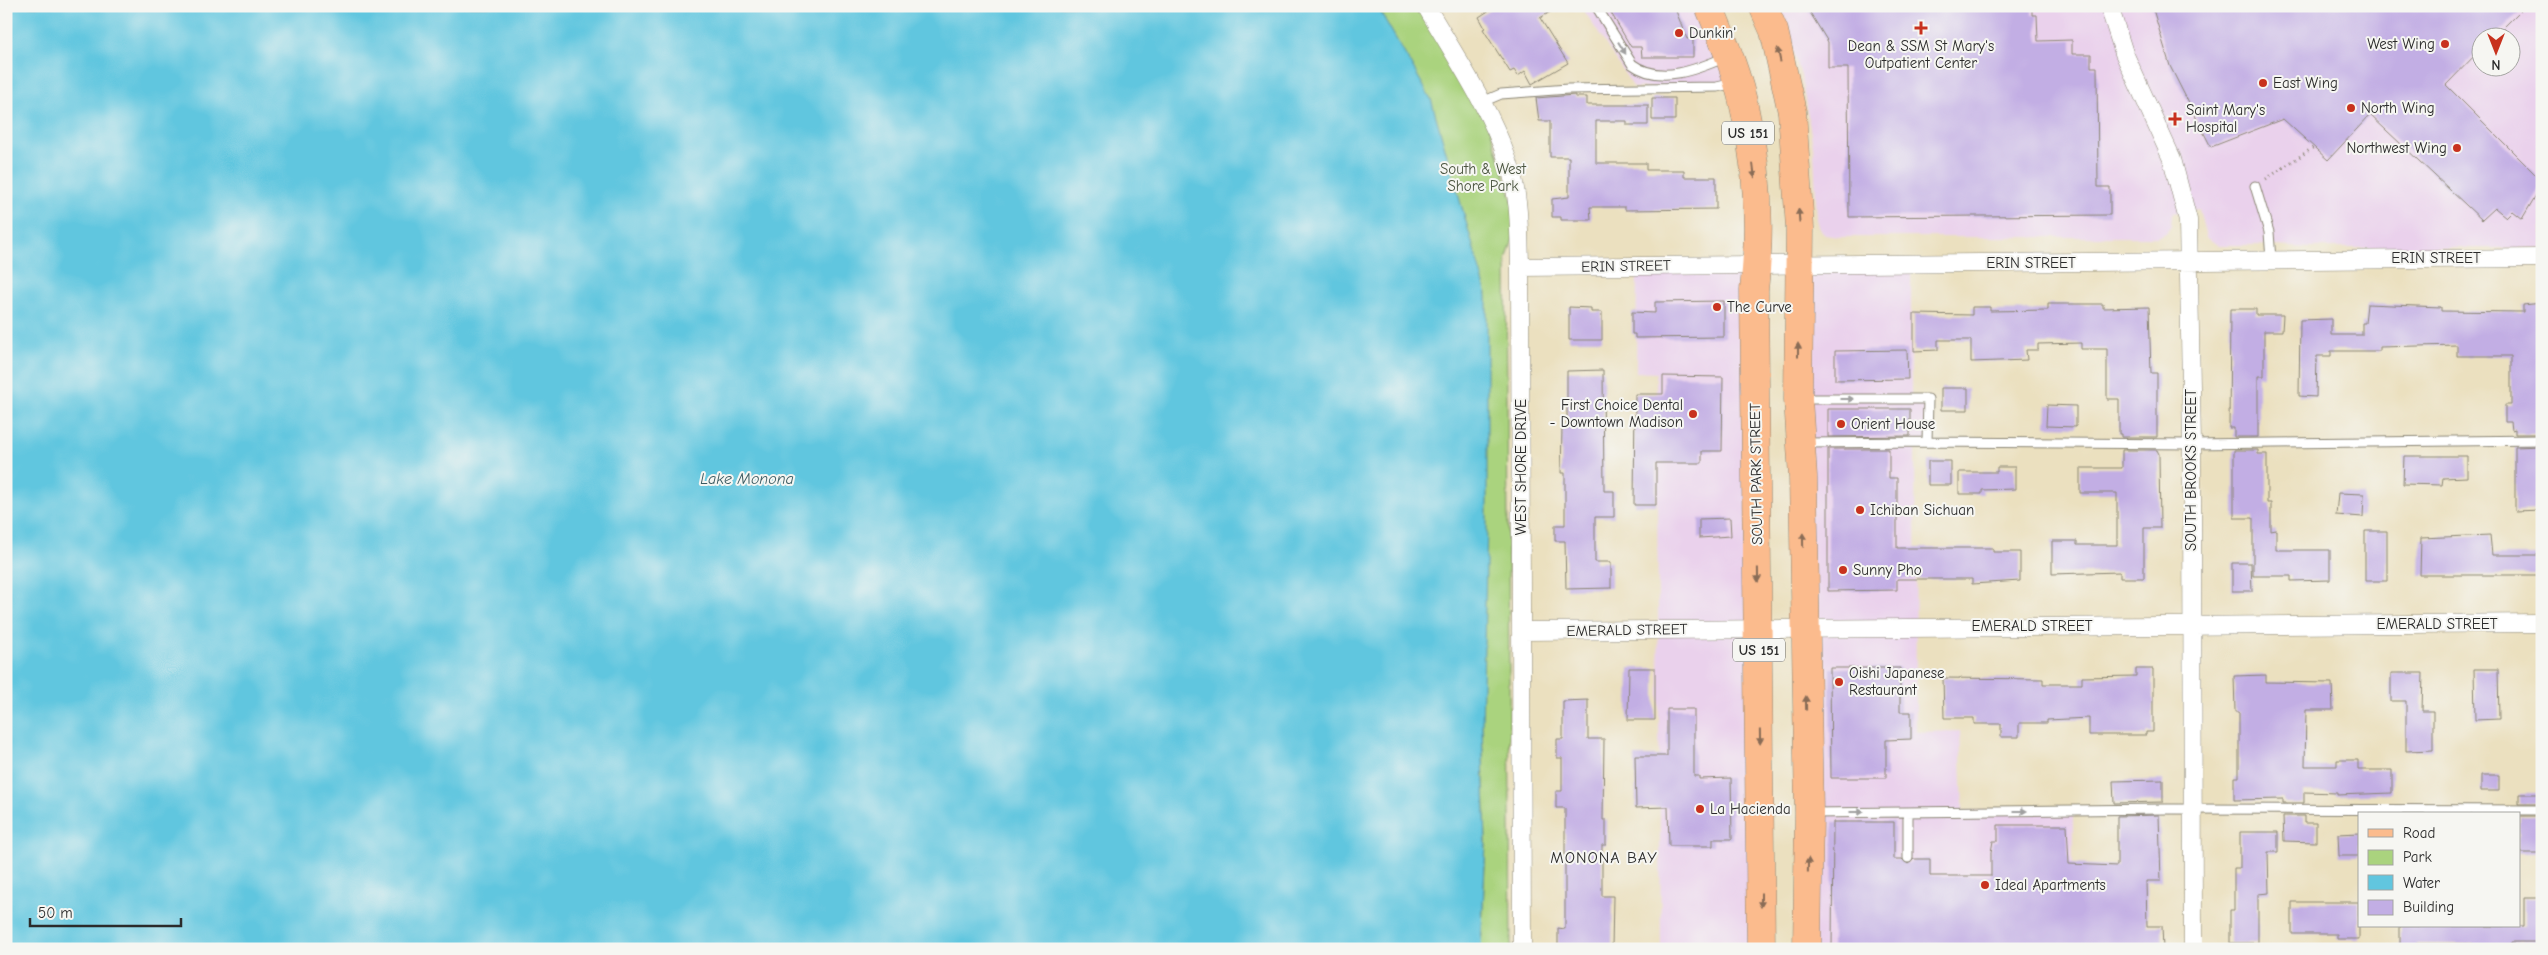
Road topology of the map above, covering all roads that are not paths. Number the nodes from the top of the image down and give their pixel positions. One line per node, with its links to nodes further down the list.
1 (1426, 6): 8 (street, WEST SHORE DRIVE)
2 (1596, 6): 6 (lane, one-way to 6)
3 (1709, 6): 6 (main road, SOUTH PARK STREET / US 151)
4 (1763, 6): 13 (main road, US 151, one-way to 4)
5 (2109, 6): 12 (street, SOUTH BROOKS STREET)
6 (1729, 56): 7 (main road, SOUTH PARK STREET / US 151)
7 (1737, 83): 8 (lane); 14 (main road, SOUTH PARK STREET / US 151, one-way to 14)
8 (1482, 102): 15 (street, WEST SHORE DRIVE)
9 (2255, 186): 11 (lane)
10 (2542, 258): 11 (street, ERIN STREET)
11 (2271, 260): 12 (street, ERIN STREET)
12 (2189, 262): 13 (street, ERIN STREET); 20 (street, SOUTH BROOKS STREET)
13 (1799, 264): 14 (street, ERIN STREET); 16 (main road, US 151, one-way to 13)
14 (1757, 265): 15 (street, ERIN STREET); 24 (main road, SOUTH PARK STREET / US 151, one-way to 24)
15 (1520, 267): 25 (street, WEST SHORE DRIVE)
16 (1798, 399): 18 (lane, one-way to 18); 19 (main road, US 151)
17 (2542, 440): 20 (lane)
18 (1927, 442): 19 (lane); 20 (lane)
19 (1801, 443): 23 (main road, US 151, one-way to 19)
20 (2192, 444): 22 (street, SOUTH BROOKS STREET)
21 (2542, 623): 22 (street, EMERALD STREET)
22 (2191, 627): 23 (street, EMERALD STREET); 26 (street, SOUTH BROOKS STREET)
23 (1805, 628): 24 (street, EMERALD STREET); 29 (main road, US 151, one-way to 23)
24 (1758, 629): 25 (street, EMERALD STREET); 32 (main road, SOUTH PARK STREET / US 151, one-way to 32)
25 (1521, 631): 31 (street, WEST SHORE DRIVE)
26 (2192, 810): 27 (lane); 28 (lane, one-way to 26); 34 (street, SOUTH BROOKS STREET)
27 (2542, 810)
28 (1908, 812): 29 (lane, one-way to 28); 30 (lane)
29 (1808, 813): 33 (main road, US 151, one-way to 29)
30 (1908, 858)
31 (1522, 949)
32 (1761, 949)
33 (1807, 949)
34 (2193, 949)

